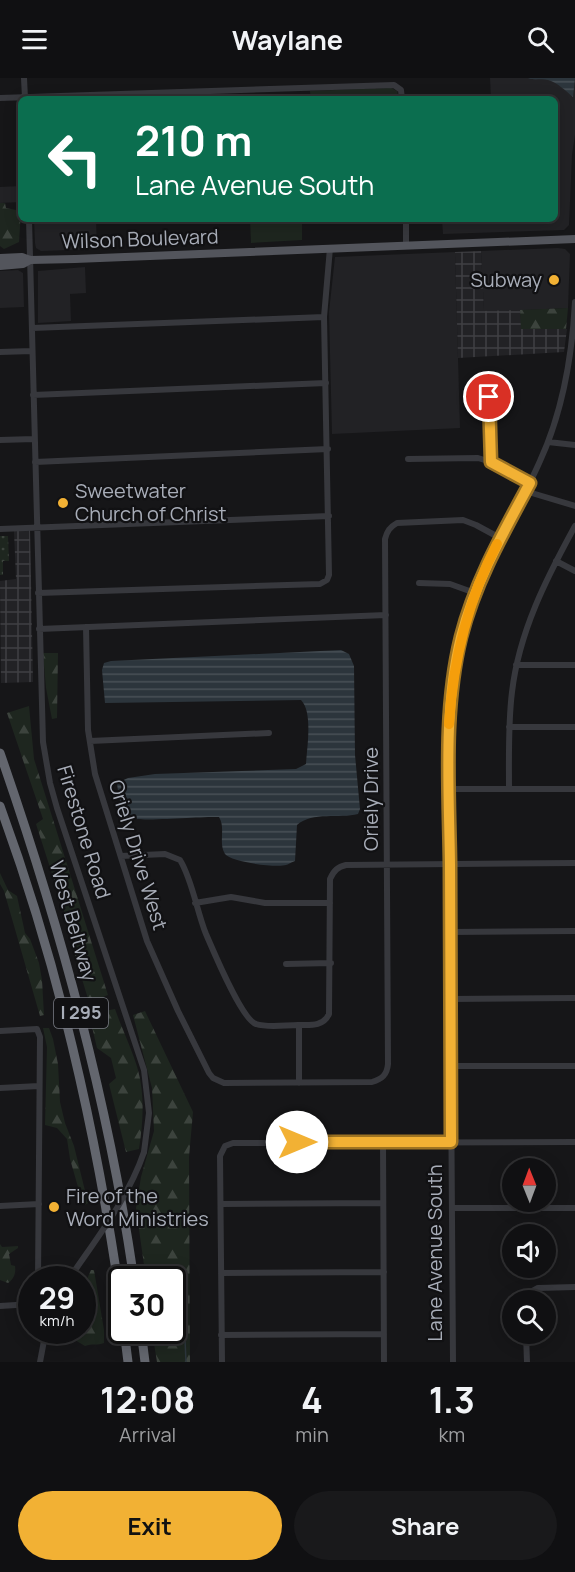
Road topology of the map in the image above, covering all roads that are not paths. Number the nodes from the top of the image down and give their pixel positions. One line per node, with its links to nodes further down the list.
1 (24, 78): 4 (street)
2 (350, 78): 3 (street)
3 (350, 87): 5 (street); 6 (street)
4 (25, 96)
5 (84, 96)
6 (402, 96)
7 (0, 98): 8 (street)
8 (18, 98)
9 (29, 222): 15 (street, Firestone Road)
10 (406, 222): 12 (street)
11 (575, 239): 12 (main road, Wilson Boulevard)
12 (406, 245): 13 (main road, Wilson Boulevard)
13 (330, 249): 15 (main road, Wilson Boulevard); 18 (street)
14 (0, 258): 15 (main road, Wilson Boulevard)
15 (30, 260): 16 (main road, Wilson Boulevard); 19 (street, Firestone Road)
16 (0, 266)
17 (575, 302): 24 (street, Lane Avenue South)
18 (324, 317): 19 (street); 22 (street)
19 (32, 328): 20 (street, Firestone Road)
20 (32, 351): 21 (street); 26 (street, Firestone Road)
21 (0, 352)
22 (326, 383): 26 (street); 31 (street)
23 (574, 383): 24 (street)
24 (565, 384): 29 (street, Lane Avenue South)
25 (492, 388): 34 (street)
26 (33, 395): 27 (street, Firestone Road)
27 (34, 438): 28 (street); 33 (street, Firestone Road)
28 (0, 440)
29 (548, 442): 30 (street); 35 (street, Lane Avenue South)
30 (575, 445)
31 (328, 449): 33 (street); 38 (street)
32 (408, 459): 34 (street)
33 (35, 462): 40 (street, Firestone Road)
34 (491, 462): 35 (street)
35 (530, 483): 36 (street, Lane Avenue South)
36 (525, 491): 37 (street); 42 (street, Lane Avenue South)
37 (575, 506)
38 (329, 516): 40 (street); 46 (street)
39 (575, 526): 43 (street)
40 (37, 527): 41 (street); 46 (street, Firestone Road)
41 (0, 529)
42 (500, 538): 47 (street, Lane Avenue South); 48 (street, Oriely Drive)
43 (556, 561): 44 (street); 51 (street)
44 (575, 571)
45 (419, 583): 47 (street)
46 (38, 593): 50 (street, Firestone Road)
47 (475, 593): 58 (street, Lane Avenue South)
48 (386, 615): 49 (street); 64 (street, Oriely Drive)
49 (86, 627): 50 (street); 56 (street, Oriely Drive West)
50 (39, 629): 91 (street, Firestone Road, bridge)
51 (516, 665): 52 (street); 53 (street)
52 (575, 665)
53 (509, 727): 54 (street); 59 (street)
54 (575, 727)
55 (268, 733): 56 (street)
56 (90, 741): 62 (street, Oriely Drive West)
57 (0, 753): 93 (highway, West Beltway / I 295)
58 (449, 789): 59 (street); 65 (street, Lane Avenue South)
59 (509, 789): 60 (street)
60 (575, 789)
61 (0, 806): 92 (highway, West Beltway / I 295)
62 (122, 856): 66 (street); 78 (street, Oriely Drive West)
63 (575, 863): 65 (street)
64 (387, 864): 65 (street); 67 (street); 78 (street, Oriely Drive)
65 (450, 864): 69 (street, Lane Avenue South)
66 (195, 903): 67 (street); 74 (street)
67 (330, 903): 70 (street)
68 (575, 931): 69 (street)
69 (450, 932): 73 (street, Lane Avenue South)
70 (331, 963): 71 (street); 74 (street)
71 (286, 964)
72 (575, 998): 73 (street)
73 (450, 999): 76 (street, Lane Avenue South)
74 (299, 1025): 78 (street)
75 (0, 1031): 79 (street)
76 (451, 1066): 77 (street); 82 (street, Lane Avenue South)
77 (575, 1066)
78 (299, 1083)
79 (39, 1086): 80 (street); 85 (street)
80 (0, 1088)
81 (382, 1142): 82 (street); 84 (street); 86 (street)
82 (451, 1142): 83 (street); 88 (street, Lane Avenue South)
83 (575, 1142)
84 (383, 1203): 86 (street); 94 (street)
85 (39, 1204): 87 (street); 90 (street)
86 (221, 1204): 95 (street)
87 (0, 1206)
88 (452, 1208): 89 (street); 111 (street, Lane Avenue South)
89 (575, 1208)
90 (38, 1266)
91 (77, 1266)
92 (115, 1266)
93 (132, 1266)
94 (384, 1272): 95 (street); 100 (street)
95 (221, 1273): 101 (street)
96 (575, 1287): 97 (street)
97 (533, 1290)
98 (18, 1305): 99 (street)
99 (0, 1306)
100 (384, 1334): 101 (street); 110 (street)
101 (221, 1335): 109 (street)
102 (43, 1344): 106 (street)
103 (126, 1344): 107 (highway)
104 (142, 1344): 108 (highway)
105 (526, 1344): 112 (street)
106 (40, 1362)
107 (128, 1362)
108 (144, 1362)
109 (222, 1362)
110 (384, 1362)
111 (453, 1362)
112 (526, 1362)

